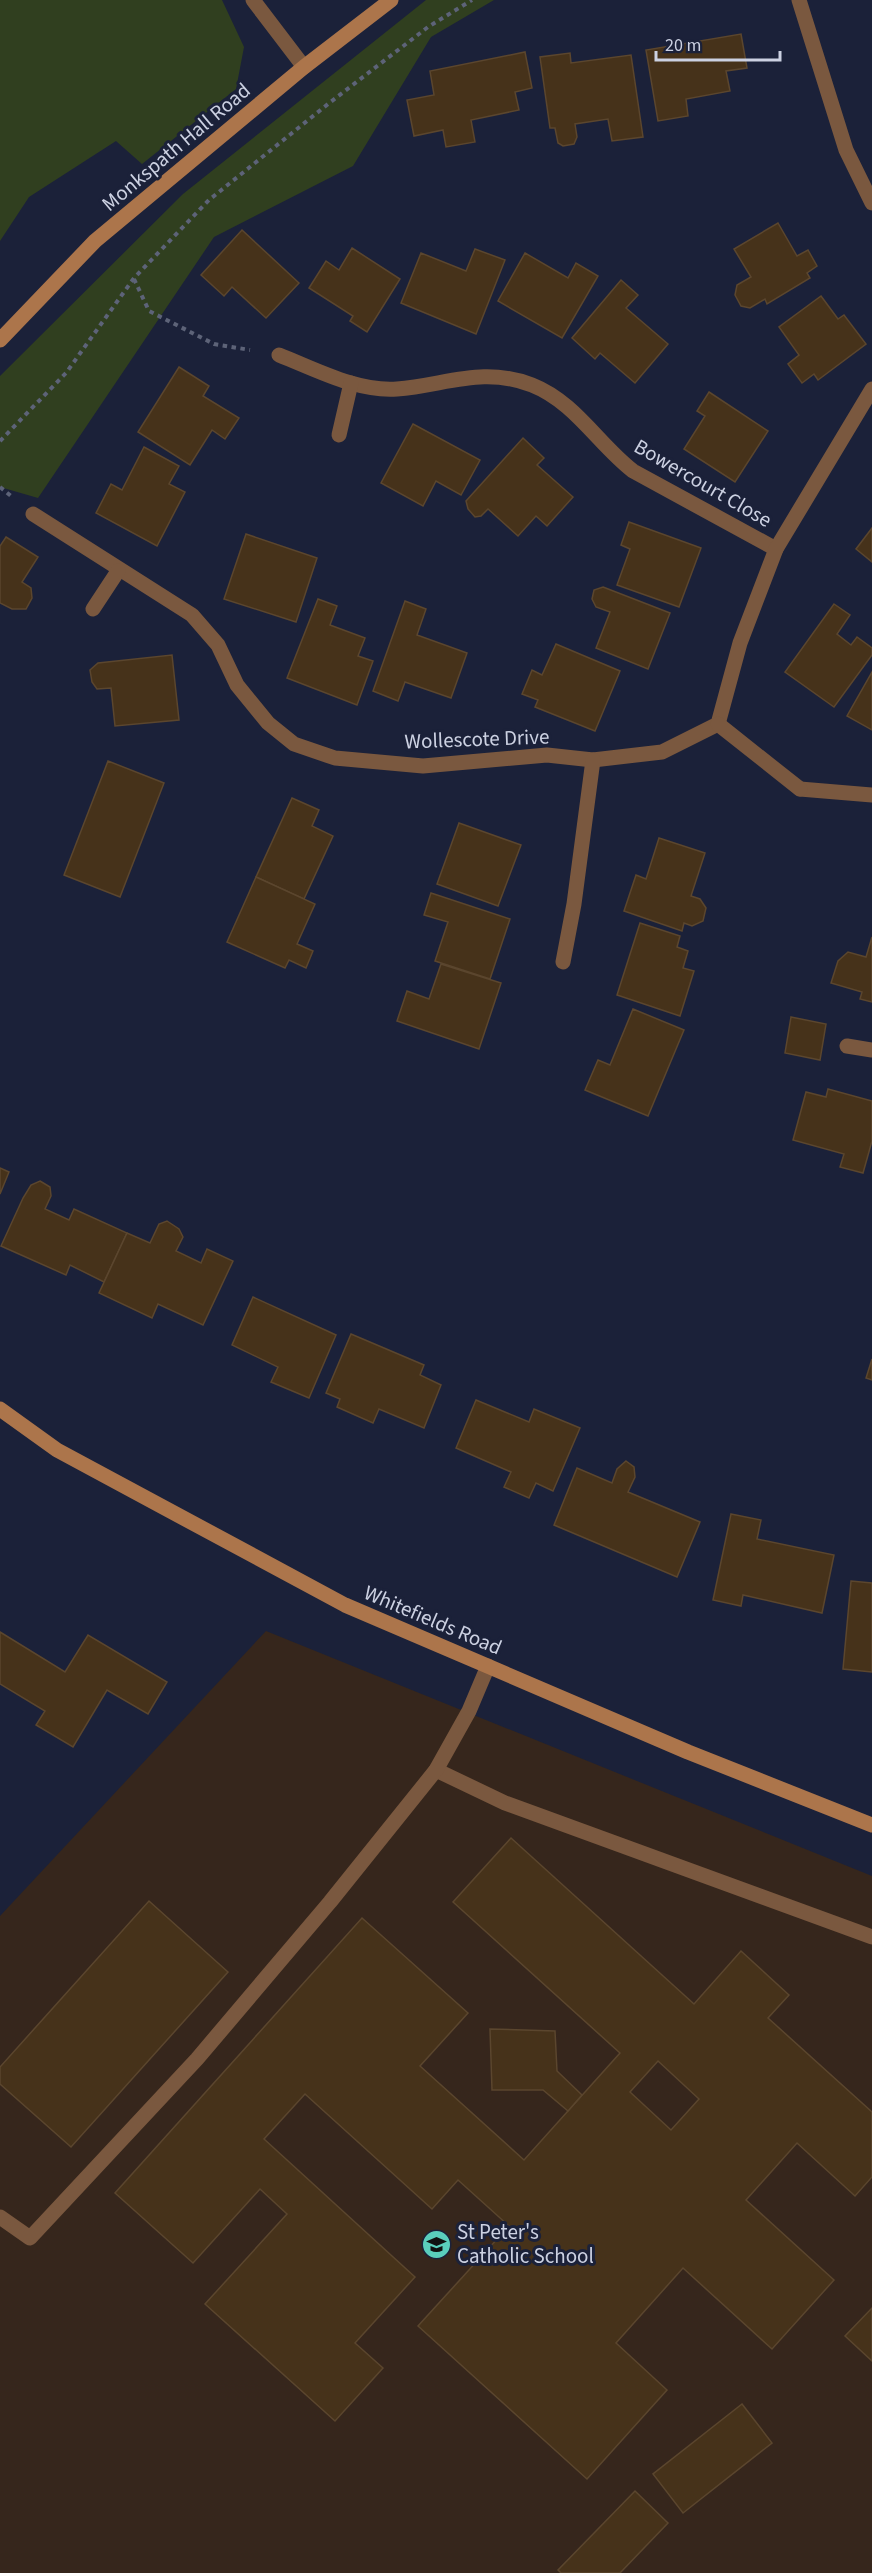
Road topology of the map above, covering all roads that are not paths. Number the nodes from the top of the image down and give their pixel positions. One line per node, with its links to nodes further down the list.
1 (253, 0): 4 (street)
2 (391, 0): 4 (street, Monkspath Hall Road)
3 (800, 0): 5 (street)
4 (304, 67): 6 (street, Monkspath Hall Road)
5 (872, 203)
6 (0, 340)
7 (279, 355): 8 (street, Bowercourt Close)
8 (351, 383): 10 (street); 12 (street, Bowercourt Close)
9 (872, 390): 12 (street)
10 (339, 435)
11 (33, 514): 13 (street, Wollescote Drive)
12 (776, 549): 15 (street)
13 (118, 571): 14 (street); 16 (street, Wollescote Drive)
14 (93, 609)
15 (718, 724): 16 (street, Wollescote Drive); 17 (street)
16 (593, 760): 18 (street)
17 (872, 795)
18 (563, 962)
19 (847, 1046): 20 (street)
20 (872, 1050)
21 (0, 1409): 22 (street, Whitefields Road)
22 (488, 1666): 23 (street); 24 (street, Whitefields Road)
23 (436, 1770): 25 (street); 26 (street)
24 (872, 1825)
25 (869, 1936)
26 (0, 2217)

